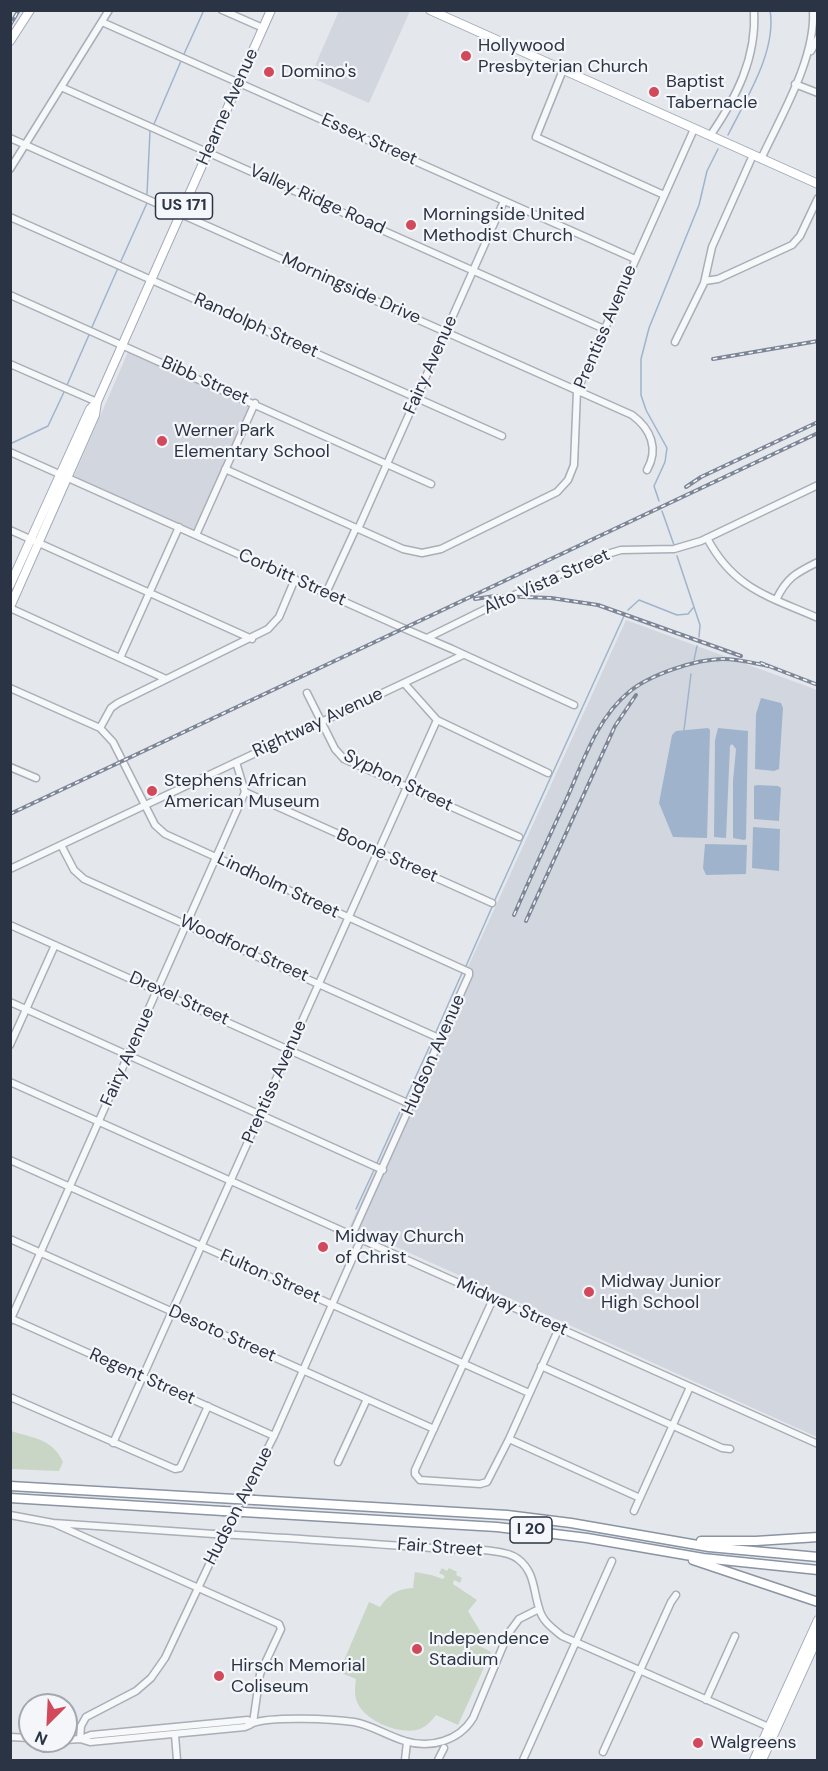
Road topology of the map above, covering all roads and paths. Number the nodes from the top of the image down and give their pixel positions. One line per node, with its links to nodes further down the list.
1 (30, 10): 11 (main road)
2 (109, 10): 8 (street)
3 (222, 10): 9 (street)
4 (271, 10): 9 (main road, Hearne Avenue / US 171)
5 (430, 10): 13 (main road)
6 (754, 10): 19 (street)
7 (813, 10): 12 (street)
8 (102, 22): 14 (street, Essex Street); 16 (street)
9 (263, 28): 14 (main road, Hearne Avenue / US 171)
10 (818, 38): 12 (street)
11 (10, 41)
12 (807, 58): 15 (street)
13 (563, 70): 18 (main road); 26 (street)
14 (239, 83): 22 (main road, Hearne Avenue / US 171); 28 (street, Essex Street)
15 (795, 84): 17 (street); 23 (street)
16 (61, 87): 21 (street); 22 (street, Valley Ridge Road)
17 (818, 93)
18 (694, 129): 19 (main road); 26 (street, Prentiss Avenue)
19 (710, 136): 23 (main road)
20 (10, 138): 21 (street, Morningside Drive)
21 (26, 145): 24 (street); 29 (street, Morningside Drive)
22 (208, 152): 29 (main road, Hearne Avenue / US 171); 32 (street, Valley Ridge Road)
23 (757, 157): 25 (main road); 34 (street)
24 (10, 169)
25 (818, 184)
26 (664, 195): 31 (street, Prentiss Avenue)
27 (818, 198): 34 (street)
28 (504, 201): 31 (street, Essex Street); 32 (street, Fairy Avenue)
29 (180, 214): 33 (main road, Hearne Avenue / US 171); 37 (street, Morningside Drive)
30 (10, 217): 33 (street, Randolph Street)
31 (635, 259): 36 (street, Prentiss Avenue)
32 (473, 270): 36 (street, Valley Ridge Road); 37 (street, Fairy Avenue)
33 (152, 279): 39 (main road, Hearne Avenue / US 171); 42 (street, Randolph Street)
34 (705, 281): 38 (street)
35 (10, 295): 39 (street, Bibb Street)
36 (604, 329): 41 (street, Prentiss Avenue)
37 (445, 332): 41 (street, Morningside Drive); 42 (street, Fairy Avenue)
38 (675, 342)
39 (123, 345): 43 (main road, Hearne Avenue / US 171); 44 (street, Bibb Street)
40 (10, 364): 43 (street)
41 (577, 391): 49 (street, Morningside Drive); 54 (street, Prentiss Avenue)
42 (416, 398): 45 (street, Randolph Street); 47 (street, Fairy Avenue)
43 (97, 402): 50 (main road, Hearne Avenue / US 171)
44 (255, 403): 47 (street, Bibb Street); 48 (street)
45 (502, 436)
46 (10, 452): 50 (street, Corbitt Street)
47 (388, 463): 51 (street, Bibb Street); 54 (street, Fairy Avenue)
48 (225, 469): 54 (street); 56 (street)
49 (647, 470)
50 (64, 475): 53 (street, Corbitt Street); 58 (main road, Hearne Avenue / US 171)
51 (431, 483)
52 (818, 485): 57 (street, Alto Vista Street)
53 (179, 527): 56 (street, Corbitt Street); 62 (street)
54 (357, 528): 63 (street, Fairy Avenue)
55 (10, 530): 58 (street)
56 (196, 535): 60 (street, Corbitt Street)
57 (707, 538): 64 (street); 67 (street, Alto Vista Street)
58 (35, 541): 61 (main road, Hearne Avenue / US 171); 62 (street); 65 (main road, Hearne Avenue / US 171)
59 (818, 562): 64 (street)
60 (295, 579): 63 (street, Corbitt Street); 68 (street)
61 (10, 585)
62 (150, 592): 68 (street); 70 (street)
63 (326, 593): 67 (street, Corbitt Street)
64 (776, 600): 66 (street)
65 (10, 608): 70 (street)
66 (818, 618)
67 (428, 638): 69 (street, Corbitt Street)
68 (252, 639): 71 (street)
69 (463, 655): 72 (street, Rightway Avenue); 75 (street, Corbitt Street)
70 (120, 658): 71 (street)
71 (166, 679): 78 (street)
72 (404, 682): 76 (street); 77 (street, Rightway Avenue)
73 (10, 688): 78 (street)
74 (307, 693): 77 (street, Syphon Street)
75 (574, 705)
76 (437, 720): 81 (street); 83 (street, Prentiss Avenue)
77 (321, 722): 79 (street, Rightway Avenue); 83 (street, Syphon Street)
78 (100, 728): 85 (street, Lindholm Street)
79 (236, 762): 84 (street); 85 (street, Rightway Avenue)
80 (10, 767): 82 (street)
81 (548, 773)
82 (36, 778)
83 (406, 787): 86 (street, Syphon Street); 88 (street, Prentiss Avenue)
84 (244, 792): 88 (street, Boone Street); 89 (street, Fairy Avenue)
85 (145, 806): 87 (street, Rightway Avenue); 89 (street, Lindholm Street)
86 (519, 837)
87 (61, 844): 90 (street, Rightway Avenue); 93 (street, Woodford Street)
88 (377, 853): 91 (street, Boone Street); 92 (street, Prentiss Avenue)
89 (216, 857): 92 (street, Lindholm Street); 93 (street, Fairy Avenue)
90 (10, 868)
91 (492, 903)
92 (348, 918): 96 (street, Lindholm Street); 97 (street, Prentiss Avenue)
93 (188, 924): 97 (street, Woodford Street); 98 (street, Fairy Avenue)
94 (10, 925): 95 (street, Drexel Street)
95 (55, 945): 98 (street, Drexel Street); 100 (street)
96 (469, 972): 101 (street, Hudson Avenue)
97 (318, 983): 101 (street, Woodford Street); 103 (street, Prentiss Avenue)
98 (158, 990): 103 (street, Drexel Street); 104 (street, Fairy Avenue)
99 (10, 1002): 100 (street)
100 (26, 1009): 102 (street); 104 (street)
101 (441, 1039): 106 (street, Hudson Avenue)
102 (10, 1045)
103 (289, 1049): 106 (street, Drexel Street); 107 (street, Prentiss Avenue)
104 (129, 1056): 107 (street); 108 (street, Fairy Avenue)
105 (10, 1082): 108 (street, Midway Street)
106 (412, 1105): 110 (street, Hudson Avenue)
107 (260, 1115): 110 (street); 111 (street, Prentiss Avenue)
108 (100, 1122): 111 (street, Midway Street); 112 (street, Fairy Avenue)
109 (10, 1160): 112 (street, Fulton Street)
110 (383, 1170): 113 (street, Hudson Avenue)
111 (231, 1180): 113 (street, Midway Street); 116 (street, Prentiss Avenue)
112 (71, 1187): 116 (street, Fulton Street); 117 (street, Fairy Avenue)
113 (352, 1235): 115 (street, Midway Street)
114 (10, 1239): 117 (street, Desoto Street)
115 (361, 1239): 118 (street, Midway Street); 119 (street, Hudson Avenue)
116 (202, 1246): 119 (street, Fulton Street); 120 (street, Prentiss Avenue)
117 (41, 1253): 120 (street, Desoto Street); 121 (street, Fairy Avenue)
118 (493, 1299): 122 (street, Midway Street); 123 (street)
119 (332, 1305): 123 (street, Fulton Street); 125 (street, Hudson Avenue)
120 (172, 1312): 125 (street, Desoto Street); 126 (street, Prentiss Avenue)
121 (11, 1319): 126 (street, Regent Street)
122 (559, 1328): 124 (street); 127 (street, Midway Street)
123 (464, 1364): 128 (street, Fulton Street); 133 (street)
124 (541, 1366): 128 (street); 132 (street)
125 (303, 1370): 130 (street, Desoto Street); 134 (street, Hudson Avenue)
126 (143, 1378): 131 (street, Regent Street); 136 (street, Prentiss Avenue)
127 (690, 1387): 132 (street); 137 (street, Midway Street)
128 (530, 1393): 135 (street)
129 (10, 1397): 136 (street)
130 (367, 1399): 133 (street, Desoto Street); 139 (street)
131 (208, 1407): 134 (street, Regent Street); 136 (street)
132 (672, 1425): 138 (street); 142 (street)
133 (434, 1429): 135 (street)
134 (274, 1436): 152 (street, Hudson Avenue)
135 (509, 1439): 142 (street)
136 (113, 1443)
137 (818, 1444)
138 (730, 1449)
139 (338, 1462)
140 (10, 1486): 147 (highway, I 20, bridge)
141 (10, 1498): 148 (highway, I 20, bridge)
142 (640, 1498): 143 (street)
143 (634, 1511)
144 (10, 1515): 145 (street)
145 (52, 1523): 152 (street); 155 (street, Fair Street, bridge)
146 (818, 1537): 147 (highway)
147 (678, 1542): 149 (highway, I 20)
148 (681, 1555): 151 (highway, I 20); 154 (highway)
149 (818, 1557)
150 (612, 1561): 159 (street)
151 (818, 1570)
152 (199, 1587): 162 (street); 165 (street, Hudson Avenue)
153 (676, 1595): 160 (street)
154 (818, 1602)
155 (539, 1609): 159 (street, Fair Street); 166 (street)
156 (818, 1620): 163 (main road)
157 (735, 1636): 161 (street)
158 (818, 1637): 163 (main road)
159 (576, 1642): 160 (street, Fair Street); 173 (street)
160 (640, 1671): 161 (street, Fair Street); 168 (street)
161 (706, 1700): 163 (street, Fair Street)
162 (253, 1723): 164 (street); 165 (street); 166 (street)
163 (773, 1729): 169 (main road); 174 (main road)
164 (175, 1735): 165 (street); 170 (street)
165 (80, 1739)
166 (407, 1742): 171 (street)
167 (444, 1748): 172 (street)
168 (603, 1752)
169 (765, 1758)
170 (177, 1761)
171 (405, 1761)
172 (438, 1761)
173 (523, 1761)
174 (754, 1761)

